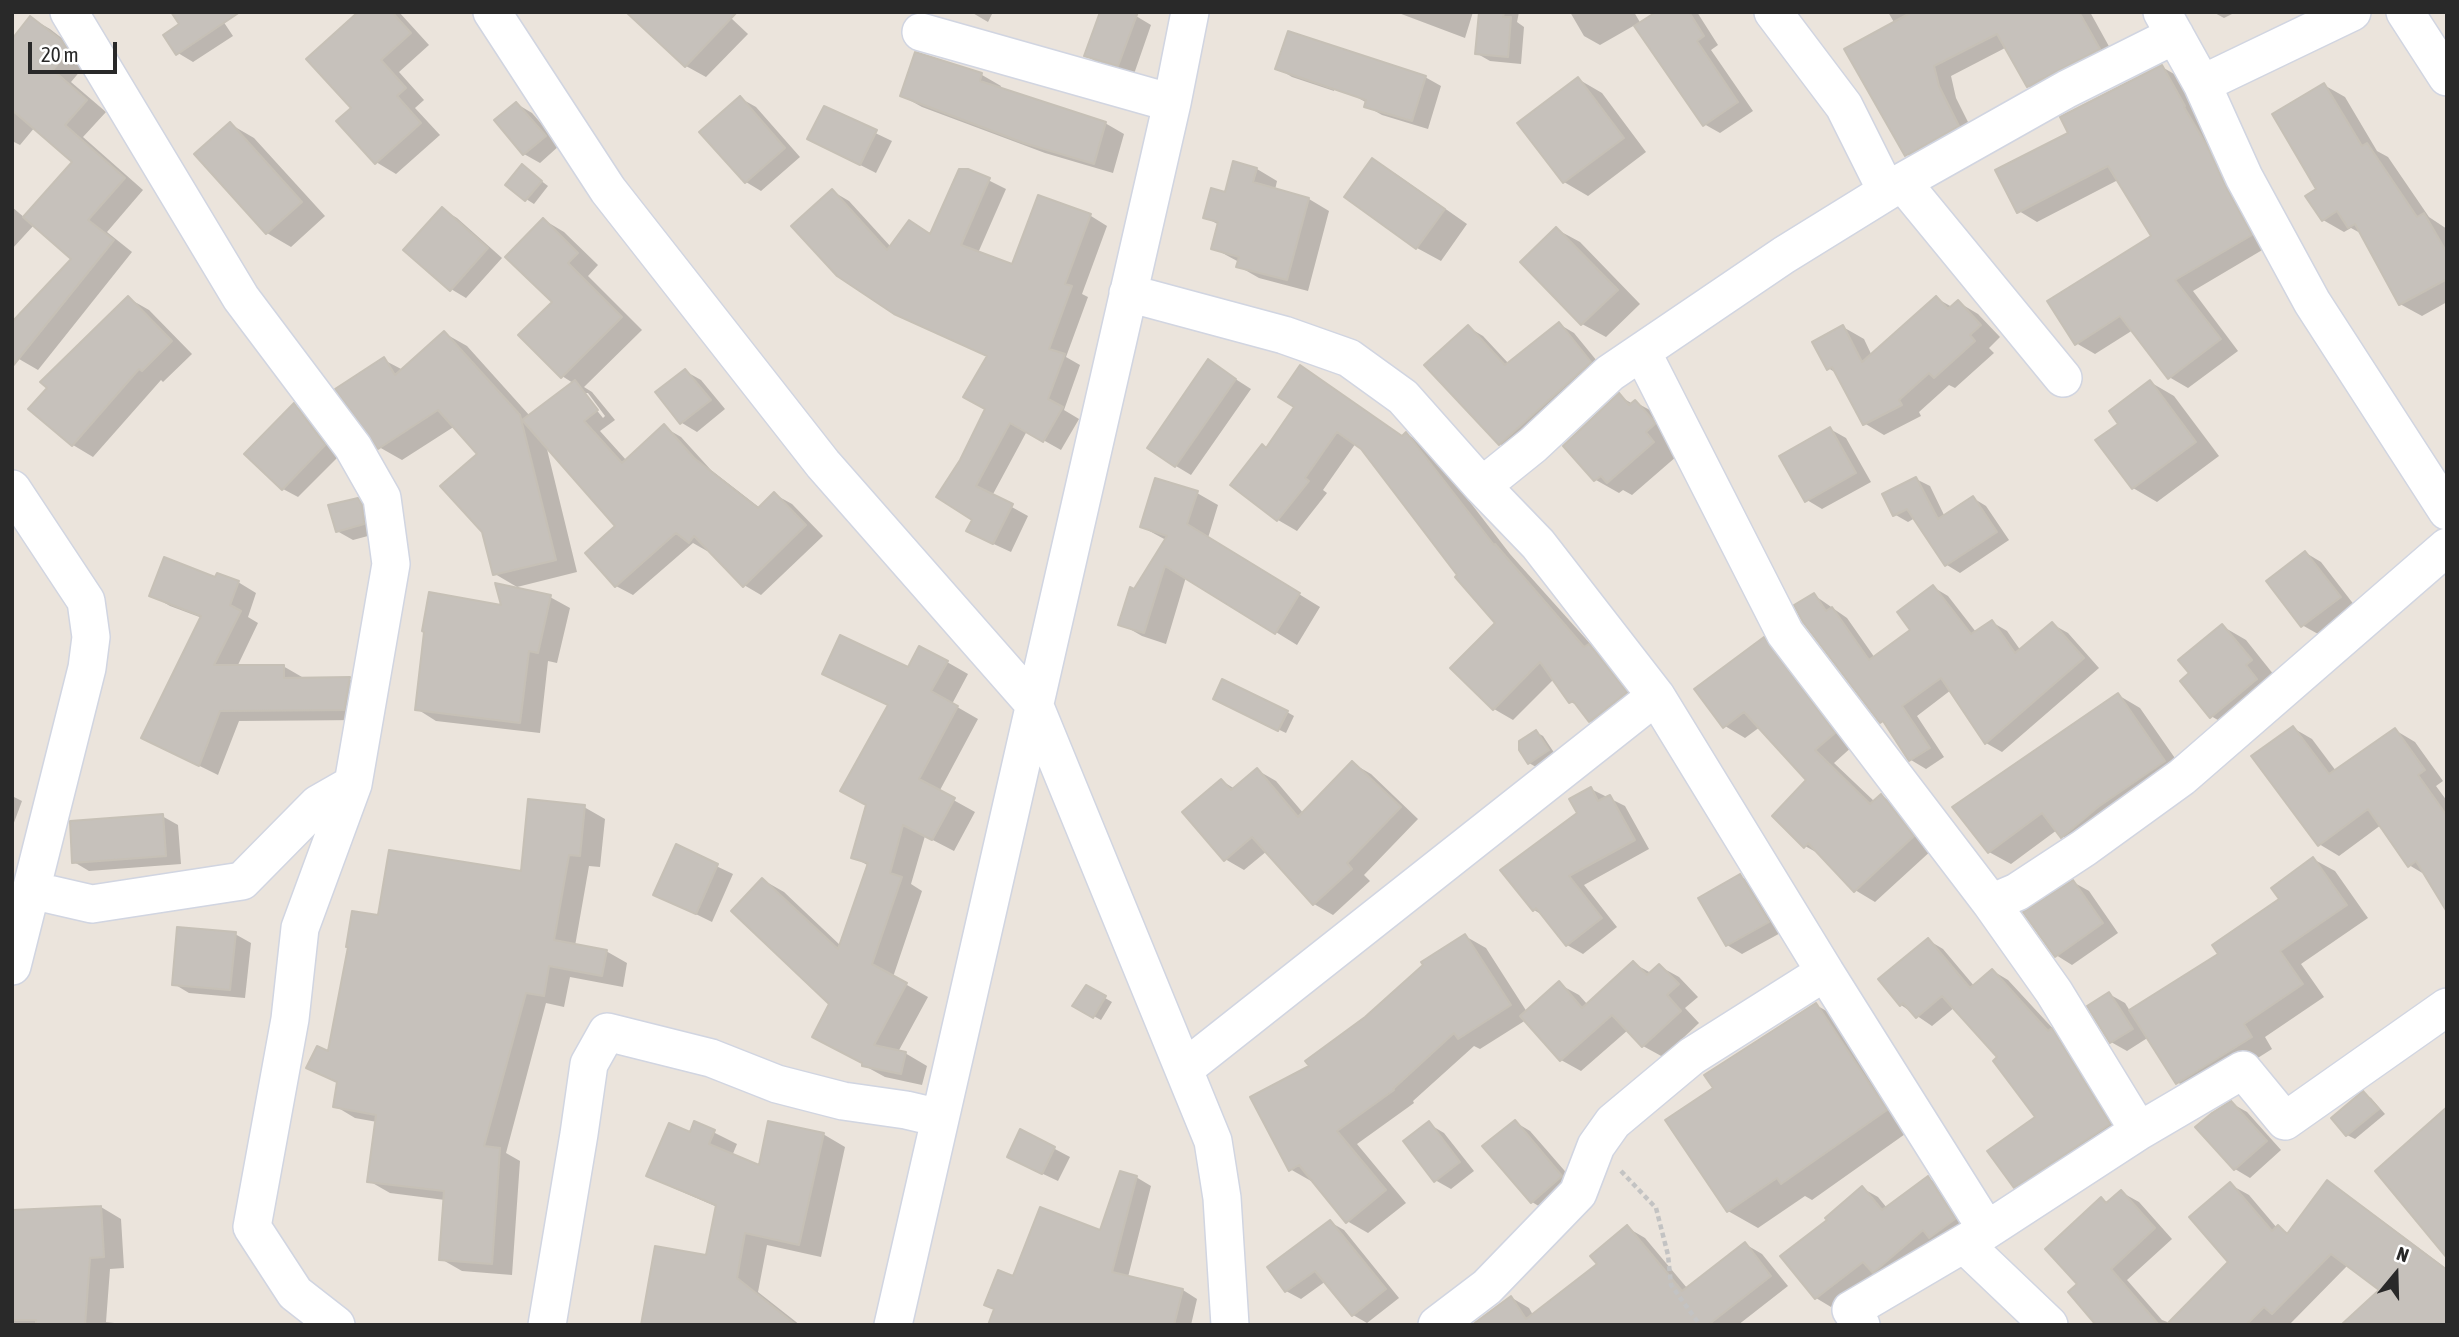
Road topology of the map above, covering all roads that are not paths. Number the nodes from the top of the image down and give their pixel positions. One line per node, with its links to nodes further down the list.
1 (69, 12): 22 (street)
2 (492, 12): 21 (street)
3 (1190, 12): 11 (street)
4 (1773, 12): 12 (street)
5 (2352, 12): 10 (street)
6 (2405, 12): 9 (street)
7 (2168, 24): 10 (street); 12 (street)
8 (921, 33): 11 (street)
9 (2447, 77)
10 (2202, 84): 18 (street)
11 (1172, 103): 13 (street)
12 (1894, 186): 14 (street); 15 (street)
13 (1128, 293): 16 (street); 21 (street)
14 (1642, 352): 16 (street); 24 (street)
15 (2063, 378)
16 (1482, 486): 20 (street)
17 (12, 489): 23 (street)
18 (2447, 511)
19 (2447, 547): 24 (street)
20 (1656, 696): 26 (street); 28 (street)
21 (1034, 704): 28 (street); 29 (street)
22 (353, 784): 23 (street); 33 (street)
23 (31, 890): 25 (street)
24 (1991, 903): 30 (street)
25 (12, 966)
26 (1825, 972): 31 (street); 37 (street)
27 (2447, 1007): 30 (street)
28 (1184, 1069): 36 (street)
29 (940, 1118): 34 (street); 35 (street)
30 (2139, 1131): 31 (street)
31 (1975, 1237): 32 (street); 38 (street)
32 (1846, 1320)
33 (335, 1325)
34 (547, 1325)
35 (892, 1325)
36 (1230, 1325)
37 (1437, 1325)
38 (2049, 1325)

